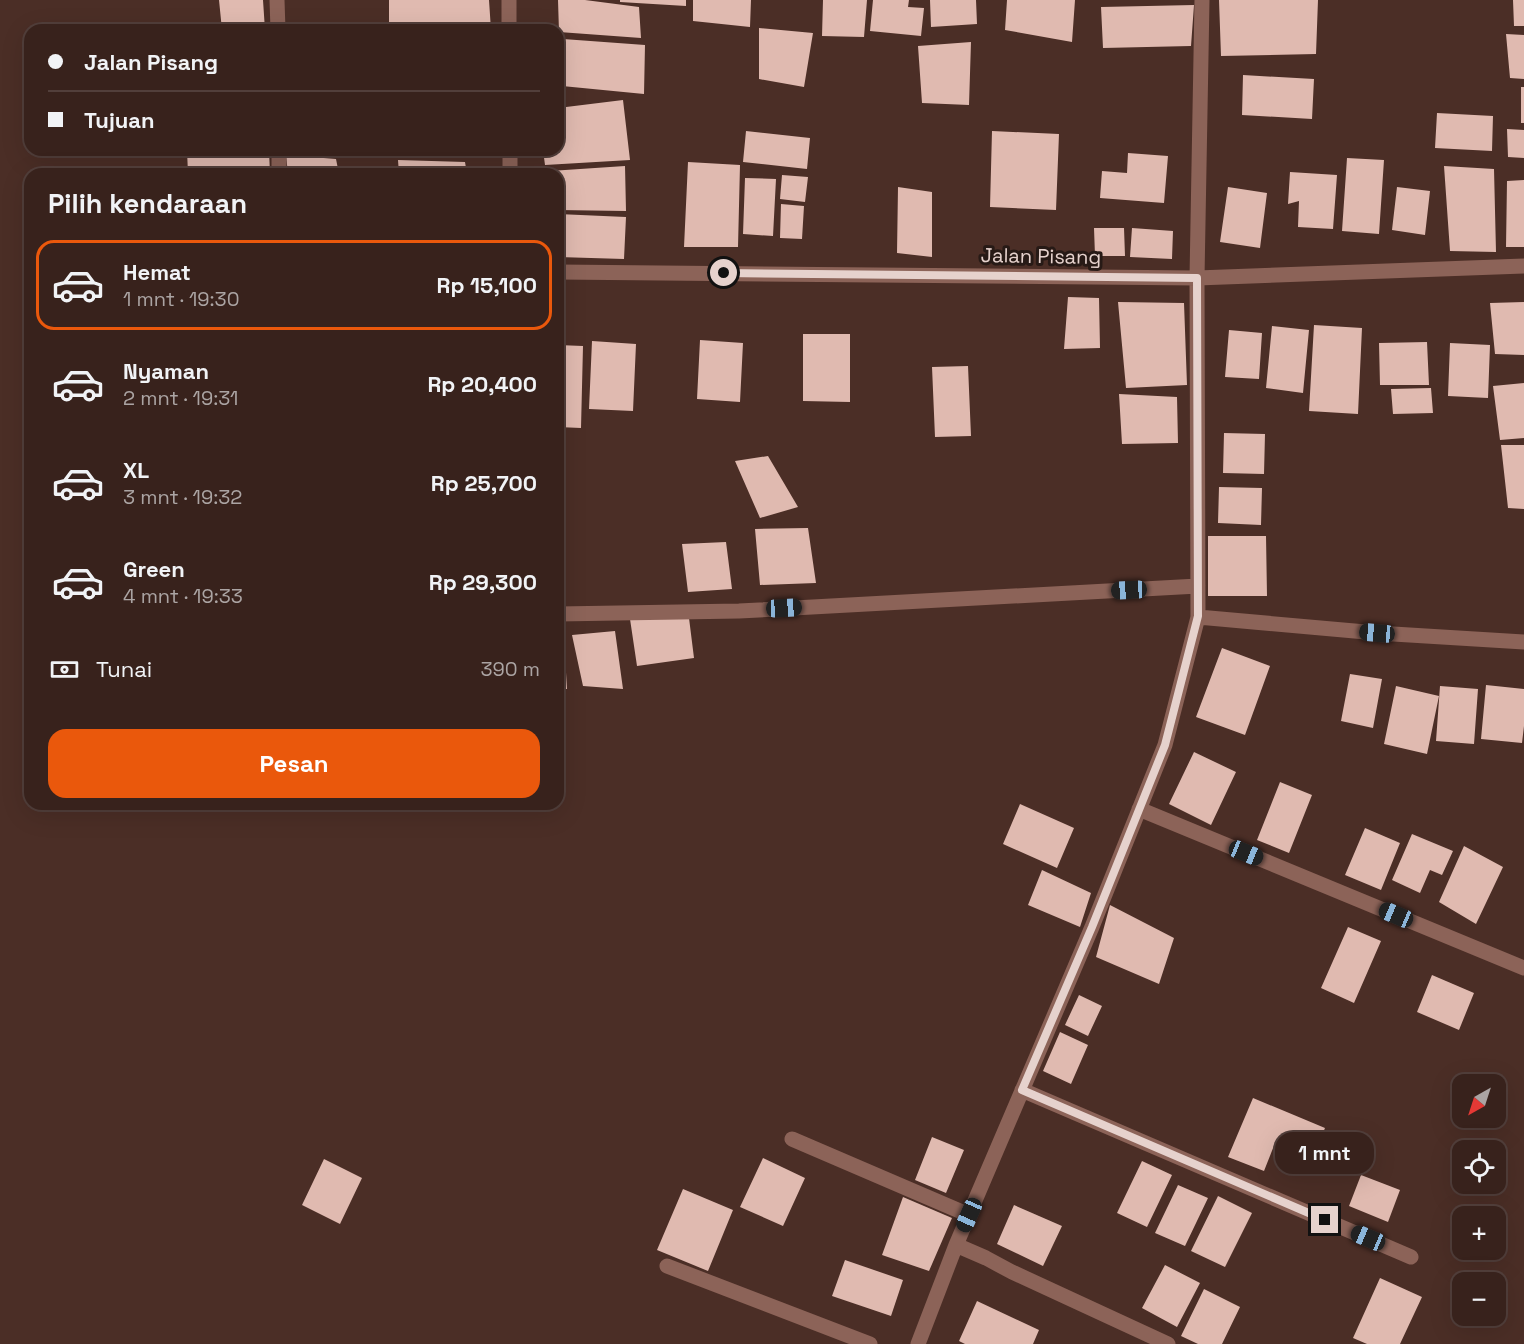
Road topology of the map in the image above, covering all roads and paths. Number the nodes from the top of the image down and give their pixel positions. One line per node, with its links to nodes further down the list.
1 (277, 0): 4 (street)
2 (509, 0): 5 (street)
3 (1202, 0): 8 (street)
4 (278, 24)
5 (509, 24)
6 (1524, 266): 8 (street, Jalan Pisang)
7 (564, 272): 8 (street, Jalan Pisang)
8 (1197, 278): 9 (street)
9 (1198, 586): 10 (street); 11 (street)
10 (564, 614)
11 (1198, 616): 12 (street); 13 (street)
12 (1524, 642)
13 (1139, 809): 14 (street); 15 (street)
14 (1524, 968)
15 (1022, 1090): 17 (street); 19 (street)
16 (792, 1139): 17 (street)
17 (969, 1215): 18 (street)
18 (956, 1245): 22 (street); 23 (street)
19 (1411, 1257)
20 (667, 1266): 21 (street)
21 (870, 1344)
22 (918, 1344)
23 (1168, 1344)

